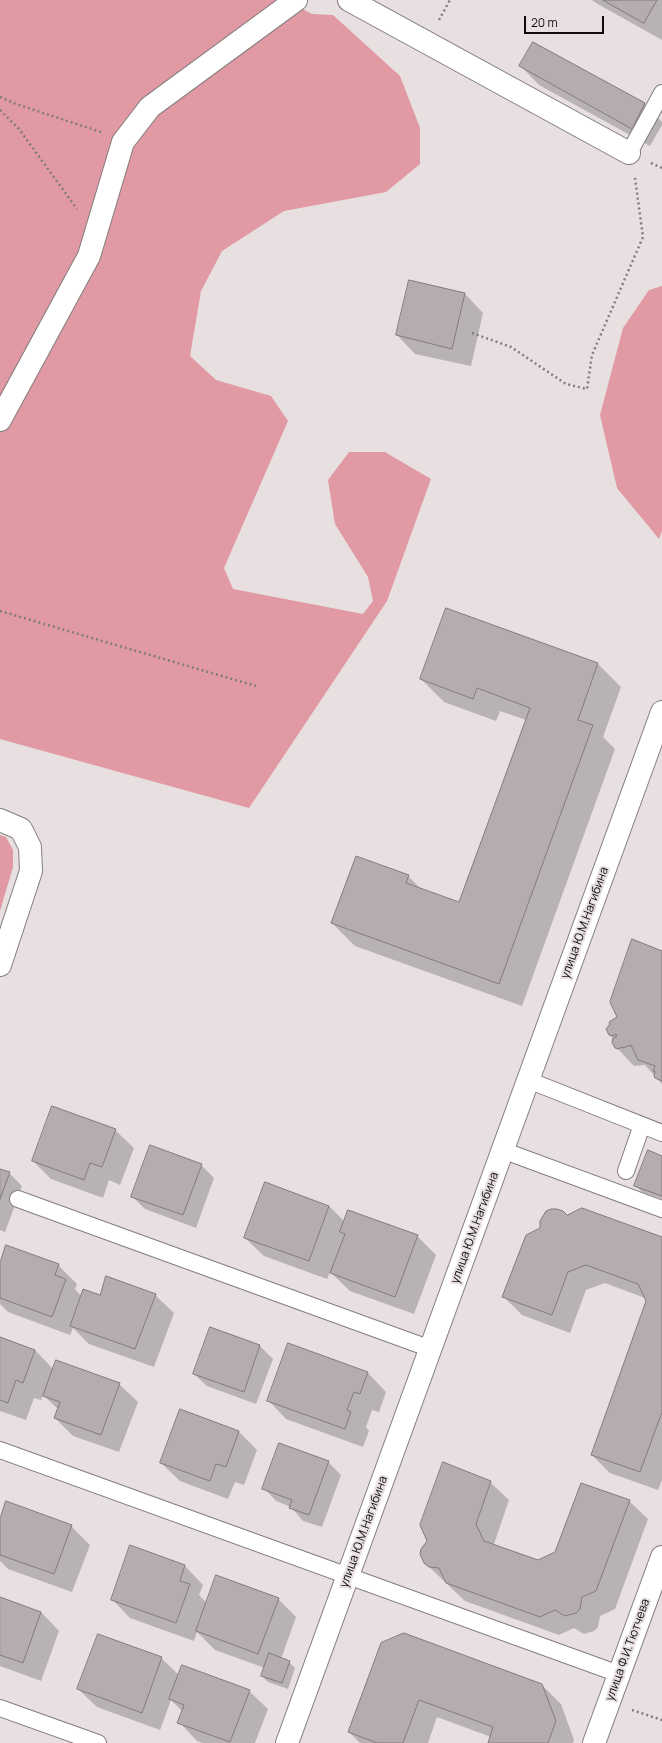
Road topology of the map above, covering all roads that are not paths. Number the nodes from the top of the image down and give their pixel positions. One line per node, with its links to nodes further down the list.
1 (296, 0): 5 (street)
2 (349, 0): 4 (street)
3 (662, 93): 4 (lane)
4 (629, 153)
5 (0, 420)
6 (662, 712): 9 (street, улица Ю.М.Нагибина)
7 (0, 820): 8 (street)
8 (0, 965)
9 (528, 1080): 10 (lane); 12 (street, улица Ю.М.Нагибина)
10 (642, 1125): 11 (lane); 13 (lane)
11 (662, 1133)
12 (502, 1150): 15 (lane); 16 (street, улица Ю.М.Нагибина)
13 (626, 1171)
14 (18, 1199): 16 (lane)
15 (662, 1209)
16 (431, 1348): 19 (street, улица Ю.М.Нагибина)
17 (0, 1450): 19 (lane)
18 (662, 1557): 20 (street, улица Ф.И.Тютчева)
19 (348, 1576): 20 (lane); 23 (street, улица Ю.М.Нагибина)
20 (619, 1674): 24 (street, улица Ф.И.Тютчева)
21 (0, 1708): 22 (lane)
22 (98, 1743)
23 (287, 1743)
24 (594, 1743)

